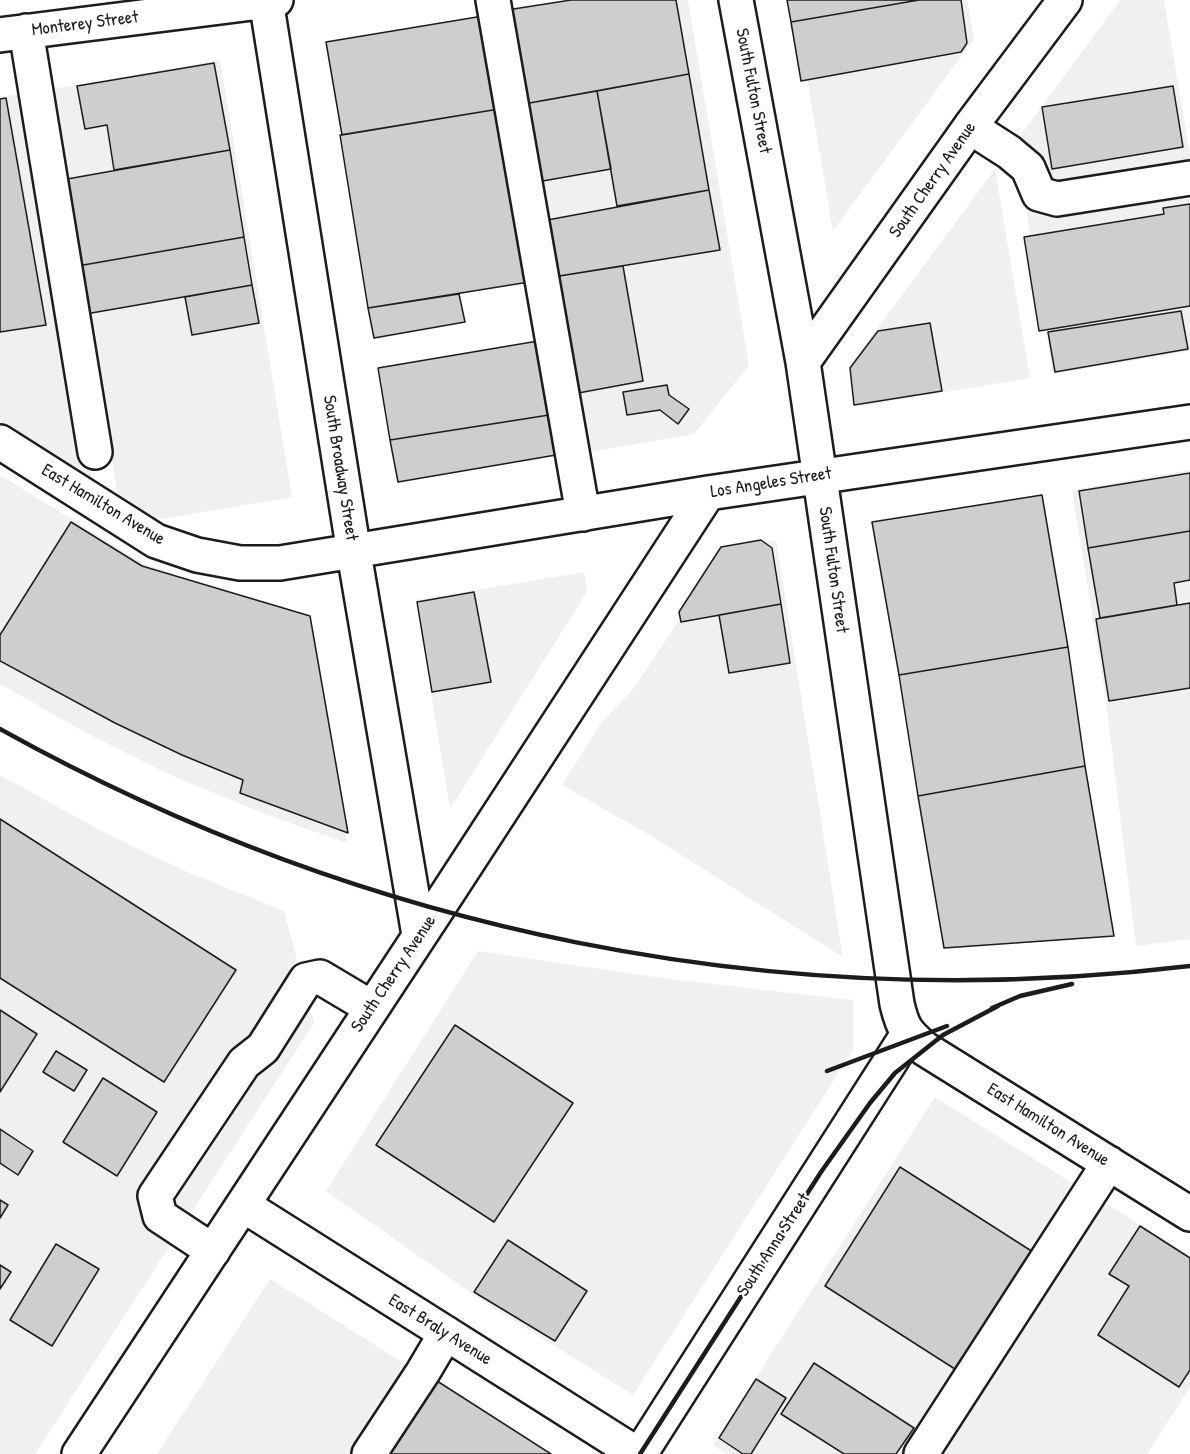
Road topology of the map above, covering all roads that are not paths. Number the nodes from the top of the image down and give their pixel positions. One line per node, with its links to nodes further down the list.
1 (493, 0): 14 (street)
2 (736, 0): 8 (street, South Fulton Street)
3 (1065, 0): 6 (street, South Cherry Avenue)
4 (270, 1): 5 (street, Monterey Street); 15 (street, South Broadway Street)
5 (13, 33): 11 (street)
6 (970, 127): 7 (street); 8 (street, South Cherry Avenue)
7 (1190, 178)
8 (803, 363): 12 (street, South Fulton Street)
9 (1190, 422): 12 (street, Los Angeles Street)
10 (0, 442): 15 (street, East Hamilton Avenue)
11 (94, 452)
12 (819, 476): 13 (street, Los Angeles Street); 18 (street, South Fulton Street)
13 (708, 493): 14 (street, Los Angeles Street); 16 (street, South Cherry Avenue)
14 (583, 514): 15 (street, Los Angeles Street)
15 (354, 553): 16 (street, South Broadway Street)
16 (419, 935): 17 (street, South Cherry Avenue)
17 (372, 1008): 20 (street, South Cherry Avenue); 22 (street)
18 (908, 1035): 19 (street, East Hamilton Avenue); 26 (street, South Anna Street)
19 (1108, 1162): 21 (street, East Hamilton Avenue); 27 (street)
20 (243, 1205): 22 (street, South Cherry Avenue); 23 (street, East Braly Avenue)
21 (1190, 1214)
22 (213, 1251): 24 (street, South Cherry Avenue)
23 (446, 1333): 25 (street); 26 (street, East Braly Avenue)
24 (79, 1454)
25 (369, 1454)
26 (638, 1454)
27 (921, 1454)

